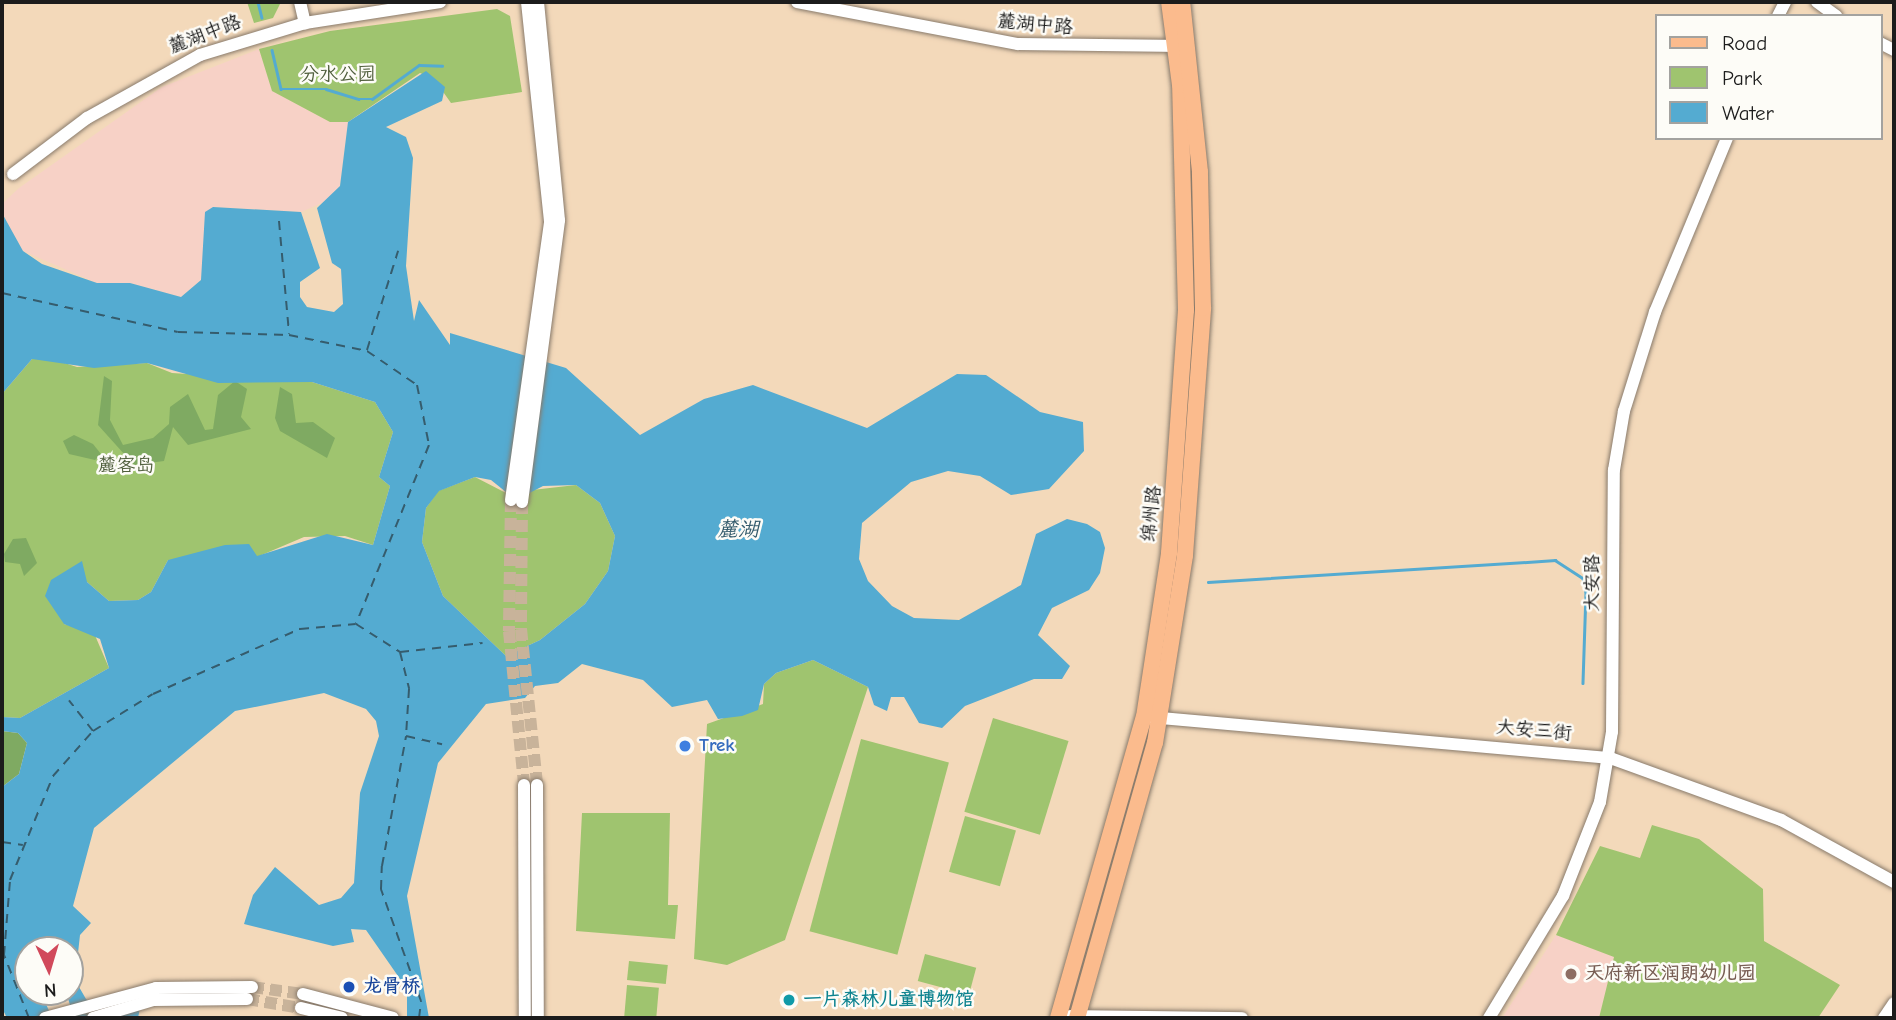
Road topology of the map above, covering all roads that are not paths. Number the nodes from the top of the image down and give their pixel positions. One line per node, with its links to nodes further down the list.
1 (300, 2): 10 (street)
2 (440, 2): 10 (street, 麓湖中路)
3 (527, 2): 14 (street)
4 (538, 2): 14 (street)
5 (797, 2): 11 (street, 麓湖中路)
6 (1169, 2): 11 (main road, 绵州路)
7 (1182, 2): 11 (main road, 绵州路)
8 (1817, 2): 9 (street)
9 (1833, 14)
10 (305, 23): 13 (street, 麓湖中路)
11 (1182, 46): 16 (main road, 绵州路)
12 (1726, 140): 17 (street, 大安路)
13 (13, 174)
14 (543, 324): 15 (street)
15 (516, 501)
16 (1153, 717): 17 (street, 大安三街); 24 (main road, 绵州路); 31 (main road, 绵州路)
17 (1609, 758): 18 (street, 大安三街); 33 (street, 大安路)
18 (1894, 883)
19 (210, 990): 20 (street); 25 (street); 26 (street)
20 (249, 993)
21 (303, 993): 28 (street)
22 (1894, 1003): 34 (street)
23 (301, 1008): 27 (street)
24 (1077, 1017): 31 (street); 32 (street)
25 (45, 1018)
26 (93, 1018)
27 (342, 1018)
28 (393, 1018)
29 (525, 1018): 30 (street)
30 (538, 1018)
31 (1057, 1018)
32 (1242, 1018)
33 (1489, 1018)
34 (1884, 1018)

